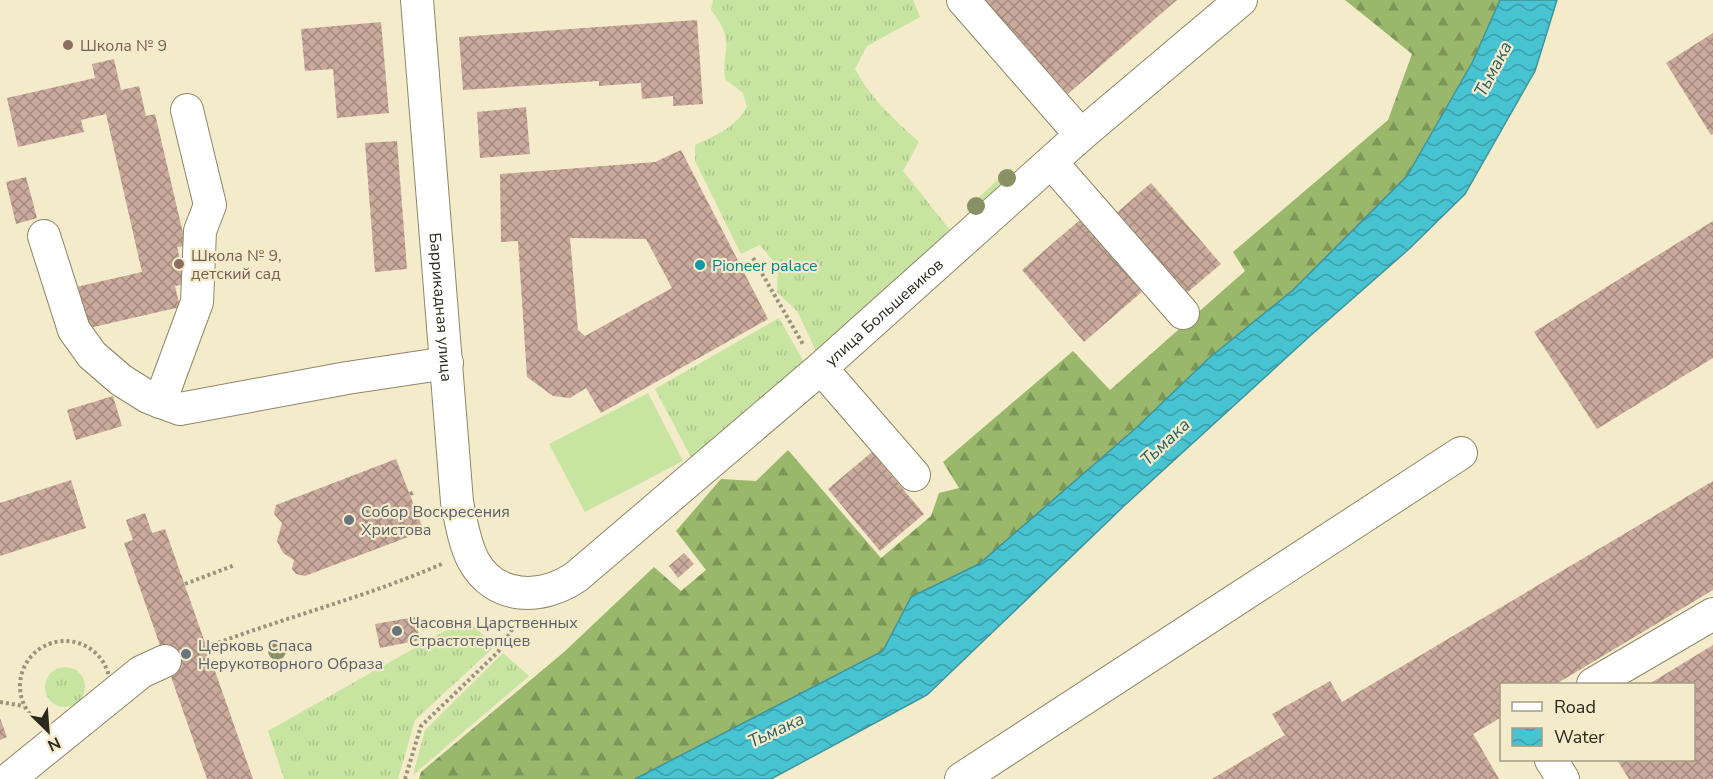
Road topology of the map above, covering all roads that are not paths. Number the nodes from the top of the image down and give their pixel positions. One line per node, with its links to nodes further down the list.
1 (417, 0): 9 (street, Баррикадная улица)
2 (963, 0): 5 (street)
3 (1241, 0): 5 (street, улица Большевиков)
4 (187, 110): 11 (street)
5 (1081, 135): 6 (street, улица Большевиков)
6 (1051, 162): 8 (street); 10 (street, улица Большевиков)
7 (45, 236): 11 (street)
8 (1183, 312)
9 (447, 363): 11 (street); 14 (street, Баррикадная улица)
10 (821, 368): 13 (street); 14 (street, улица Большевиков)
11 (160, 402)
12 (1461, 453): 20 (street)
13 (914, 475)
14 (523, 593)
15 (1713, 614): 17 (street)
16 (165, 662): 19 (street)
17 (1595, 683)
18 (1552, 761): 21 (street)
19 (9, 779)
20 (961, 779)
21 (1563, 779)

